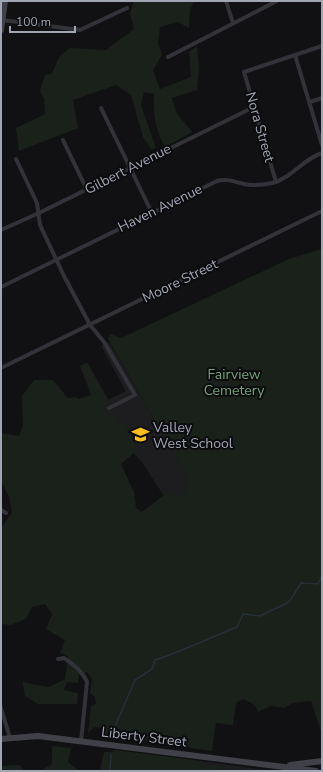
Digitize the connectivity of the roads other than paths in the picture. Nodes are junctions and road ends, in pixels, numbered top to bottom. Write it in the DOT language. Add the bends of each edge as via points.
graph roads {
  1 [pos="226,1"];
  2 [pos="276,1"];
  3 [pos="3,2"];
  4 [pos="126,8"];
  5 [pos="2,20"];
  6 [pos="233,23"];
  7 [pos="1,30"];
  8 [pos="322,46"];
  9 [pos="295,55"];
  10 [pos="168,57"];
  11 [pos="322,98"];
  12 [pos="310,102"];
  13 [pos="254,107"];
  14 [pos="101,108"];
  15 [pos="63,140"];
  16 [pos="322,145"];
  17 [pos="322,153"];
  18 [pos="16,159"];
  19 [pos="130,168"];
  20 [pos="276,182"];
  21 [pos="87,190"];
  22 [pos="322,211"];
  23 [pos="152,213"];
  24 [pos="39,214"];
  25 [pos="1,230"];
  26 [pos="56,260"];
  27 [pos="1,287"];
  28 [pos="90,325"];
  29 [pos="1,368"];
  30 [pos="109,408"];
  31 [pos="1,510"];
  32 [pos="6,513"];
  33 [pos="58,659"];
  34 [pos="1,708"];
  35 [pos="10,738"];
  36 [pos="1,739"];
  37 [pos="81,742"];
  38 [pos="322,762"];
  39 [pos="284,766"];
  40 [pos="316,771"];
  1 -- 6 [label="street"];
  2 -- 6 [label="street"];
  3 -- 5 [label="main road"];
  4 -- 5 [label="street" via="80,30"];
  5 -- 7 [label="main road"];
  6 -- 10 [label="street"];
  8 -- 9 [label="street"];
  9 -- 12 [label="street"];
  9 -- 13 [label="street, Nora Street" via="244,72"];
  11 -- 12 [label="street"];
  12 -- 16 [label="street"];
  13 -- 19 [label="street, Gilbert Avenue"];
  13 -- 20 [label="street, Nora Street"];
  14 -- 19 [label="street"];
  15 -- 21 [label="street"];
  17 -- 20 [label="street, Haven Avenue" via="310,158 290,175"];
  18 -- 24 [label="street" via="37,203"];
  19 -- 21 [label="street, Gilbert Avenue"];
  19 -- 23 [label="street"];
  20 -- 23 [label="street, Haven Avenue" via="251,185 227,179 220,180"];
  21 -- 24 [label="street, Gilbert Avenue"];
  22 -- 28 [label="street, Moore Street"];
  23 -- 26 [label="street, Haven Avenue"];
  24 -- 25 [label="street, Gilbert Avenue"];
  24 -- 26 [label="street" via="40,225"];
  26 -- 27 [label="street, Haven Avenue"];
  26 -- 28 [label="street"];
  28 -- 29 [label="street, Moore Street"];
  28 -- 30 [label="street" via="104,342 135,396"];
  31 -- 32 [label="street"];
  33 -- 37 [label="street" via="64,658 78,669 87,682"];
  34 -- 35 [label="street"];
  35 -- 36 [label="main road, Liberty Street"];
  35 -- 37 [label="main road, Liberty Street" via="33,736"];
  37 -- 39 [label="main road, Liberty Street"];
  38 -- 39 [label="main road, Liberty Street"];
  39 -- 40 [label="main road, Liberty Street"];
}
